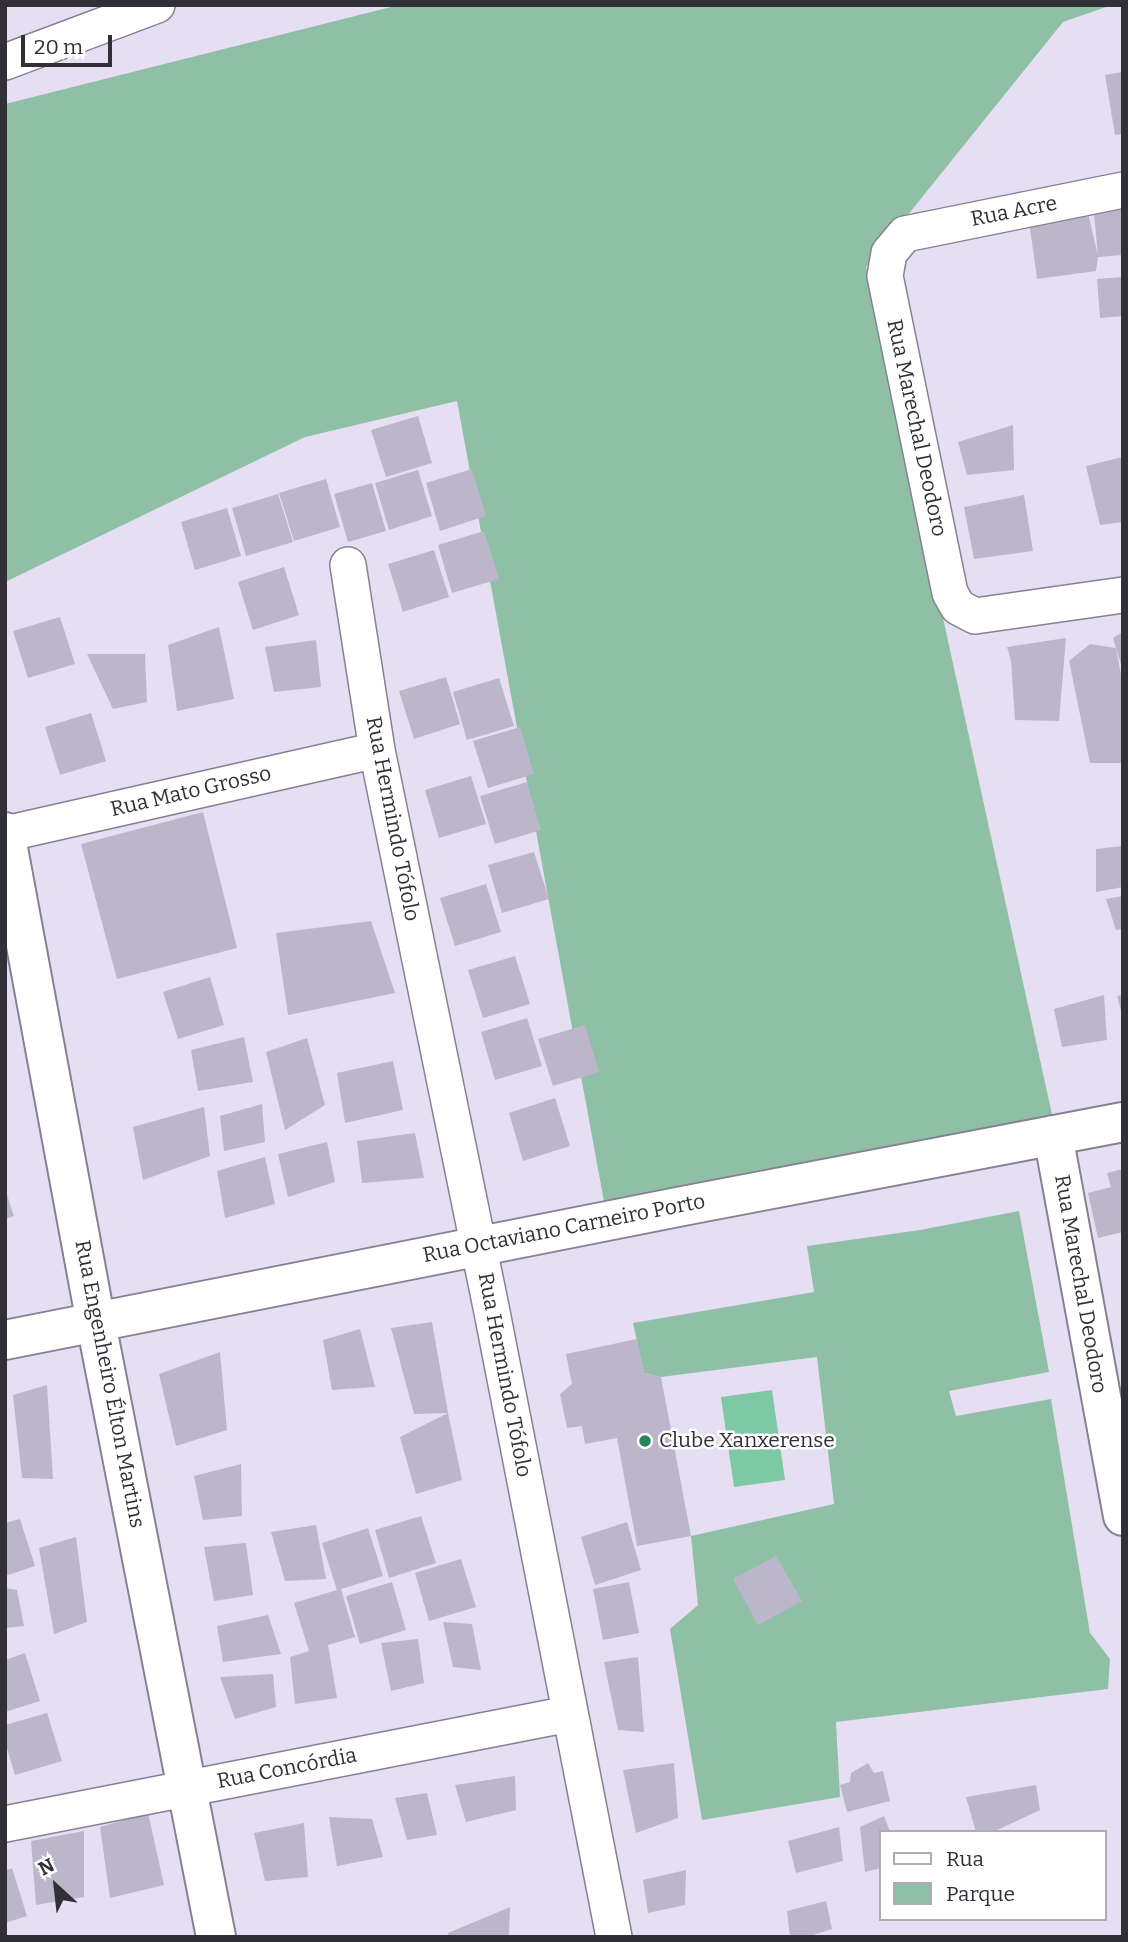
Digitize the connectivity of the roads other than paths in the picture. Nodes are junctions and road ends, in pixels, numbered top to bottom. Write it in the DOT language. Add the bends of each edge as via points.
graph roads {
  1 [pos="157,5"];
  2 [pos="5,62"];
  3 [pos="1123,190"];
  4 [pos="905,234"];
  5 [pos="348,565"];
  6 [pos="1123,595"];
  7 [pos="377,750"];
  8 [pos="5,833"];
  9 [pos="1123,1122"];
  10 [pos="1053,1135"];
  11 [pos="478,1246"];
  12 [pos="96,1323"];
  13 [pos="5,1340"];
  14 [pos="1123,1516"];
  15 [pos="569,1714"];
  16 [pos="187,1788"];
  17 [pos="5,1824"];
  18 [pos="216,1937"];
  19 [pos="614,1937"];
  1 -- 2 [label="street"];
  3 -- 4 [label="street, Rua Acre"];
  4 -- 6 [label="street, Rua Marechal Deodoro" via="890,253 885,276 950,593 958,607 975,616"];
  5 -- 7 [label="street, Rua Hermindo Tófolo"];
  7 -- 8 [label="street, Rua Mato Grosso"];
  7 -- 11 [label="street, Rua Hermindo Tófolo"];
  8 -- 12 [label="street, Rua Engenheiro Élton Martins"];
  9 -- 10 [label="street, Rua Octaviano Carneiro Porto"];
  10 -- 11 [label="street, Rua Octaviano Carneiro Porto"];
  10 -- 14 [label="street, Rua Marechal Deodoro"];
  11 -- 12 [label="street, Rua Octaviano Carneiro Porto"];
  11 -- 15 [label="street, Rua Hermindo Tófolo"];
  12 -- 13 [label="street, Rua Octaviano Carneiro Porto"];
  12 -- 16 [label="street, Rua Engenheiro Élton Martins"];
  15 -- 16 [label="street, Rua Concórdia"];
  15 -- 19 [label="street, Rua Hermindo Tófolo"];
  16 -- 17 [label="street, Rua Concórdia"];
  16 -- 18 [label="street, Rua Engenheiro Élton Martins"];
}
